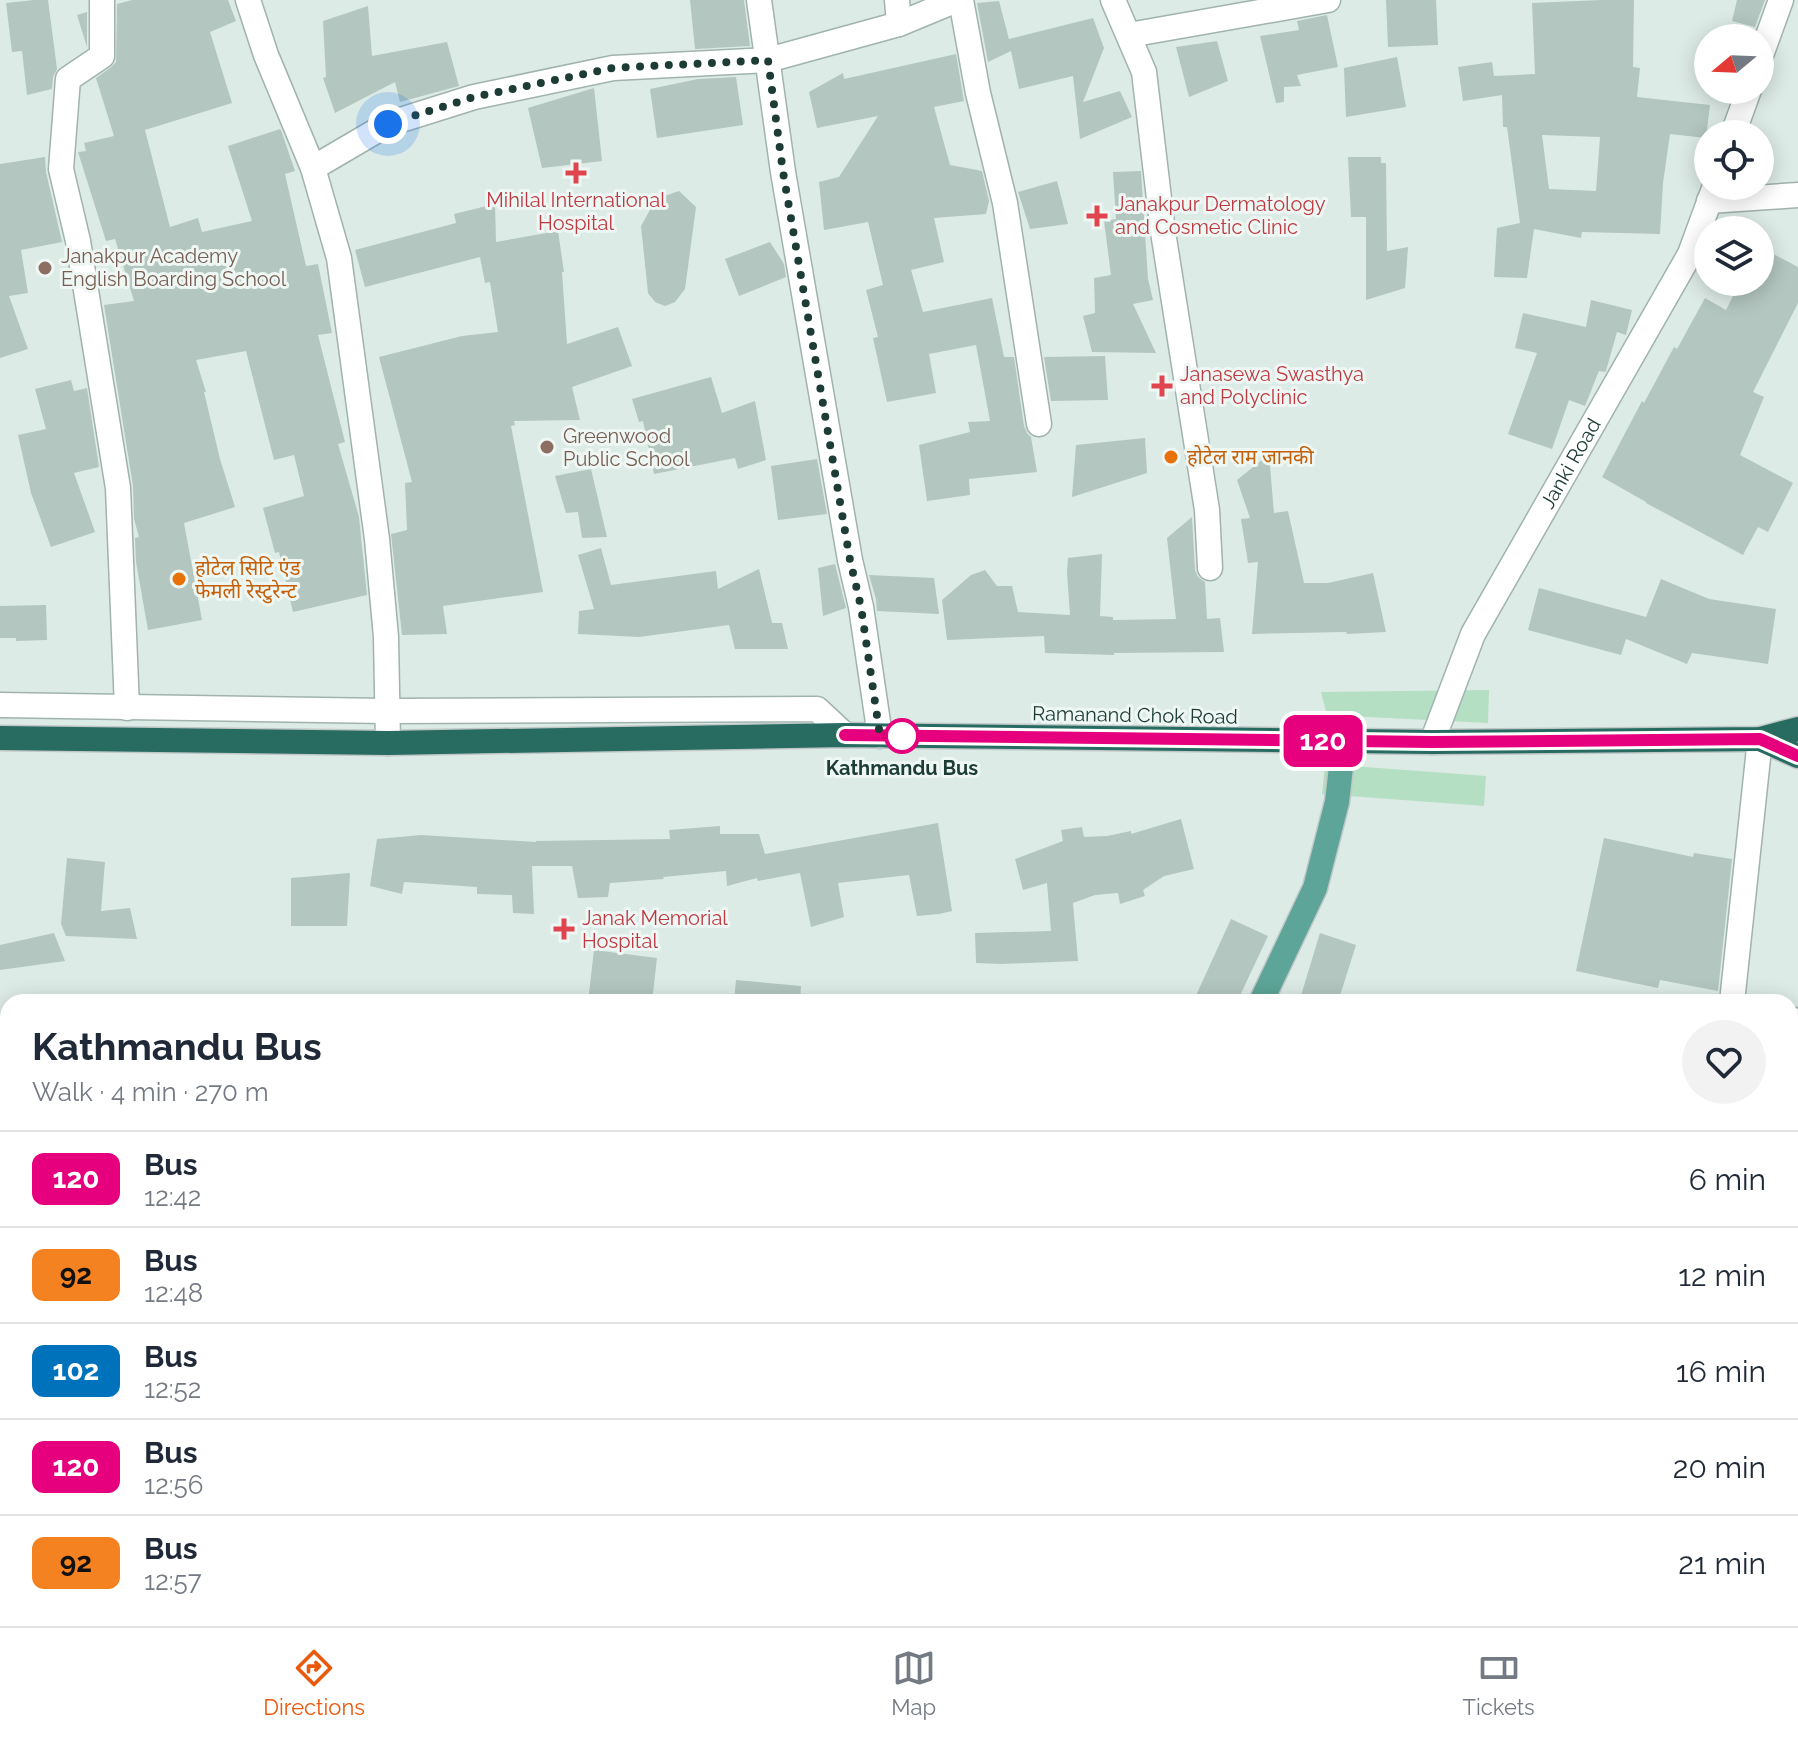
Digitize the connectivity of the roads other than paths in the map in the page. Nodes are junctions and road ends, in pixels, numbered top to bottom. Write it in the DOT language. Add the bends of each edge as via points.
graph roads {
  1 [pos="102,0"];
  2 [pos="248,0"];
  3 [pos="759,0"];
  4 [pos="959,0"];
  5 [pos="1113,0"];
  6 [pos="1328,0"];
  7 [pos="1781,0"];
  8 [pos="898,12"];
  9 [pos="1772,24"];
  10 [pos="1129,35"];
  11 [pos="768,60"];
  12 [pos="313,168"];
  13 [pos="1774,195"];
  14 [pos="1798,195"];
  15 [pos="1710,200"];
  16 [pos="1039,424"];
  17 [pos="1210,568"];
  18 [pos="0,705"];
  19 [pos="127,708"];
  20 [pos="387,711"];
  21 [pos="1798,729"];
  22 [pos="845,735"];
  23 [pos="880,736"];
  24 [pos="0,738"];
  25 [pos="1760,739"];
  26 [pos="1344,741"];
  27 [pos="1432,742"];
  28 [pos="388,743"];
  29 [pos="1798,756"];
  30 [pos="1265,994"];
  31 [pos="1733,994"];
  1 -- 19 [label="street" via="102,56 68,79 61,169 78,241 118,488"];
  2 -- 12 [label="street"];
  3 -- 11 [label="street"];
  4 -- 8 [label="street"];
  4 -- 16 [label="street" via="1005,203"];
  5 -- 10 [label="street"];
  6 -- 10 [label="street"];
  7 -- 9 [label="street"];
  8 -- 11 [label="street"];
  10 -- 17 [label="street" via="1144,72 1207,510"];
  11 -- 12 [label="street" via="613,68 474,97 388,124"];
  11 -- 23 [label="street"];
  12 -- 20 [label="street" via="339,258 377,539"];
  13 -- 14 [label="street"];
  15 -- 27 [label="street, Janki Road" via="1690,254 1473,634"];
  18 -- 19 [label="street"];
  19 -- 20 [label="street"];
  20 -- 22 [label="street" via="817,709"];
  20 -- 28 [label="street"];
  21 -- 25 [label="highway, Ramanand Chok Road"];
  22 -- 23 [label="highway, Ramanand Chok Road"];
  22 -- 28 [label="highway, Ramanand Chok Road"];
  23 -- 26 [label="highway, Ramanand Chok Road"];
  24 -- 28 [label="highway, Ramanand Chok Road"];
  25 -- 27 [label="highway, Ramanand Chok Road"];
  25 -- 29 [label="highway, Ramanand Chok Road"];
  25 -- 31 [label="street"];
  26 -- 27 [label="highway, Ramanand Chok Road"];
  26 -- 30 [label="main road" via="1337,802 1315,888"];
}
